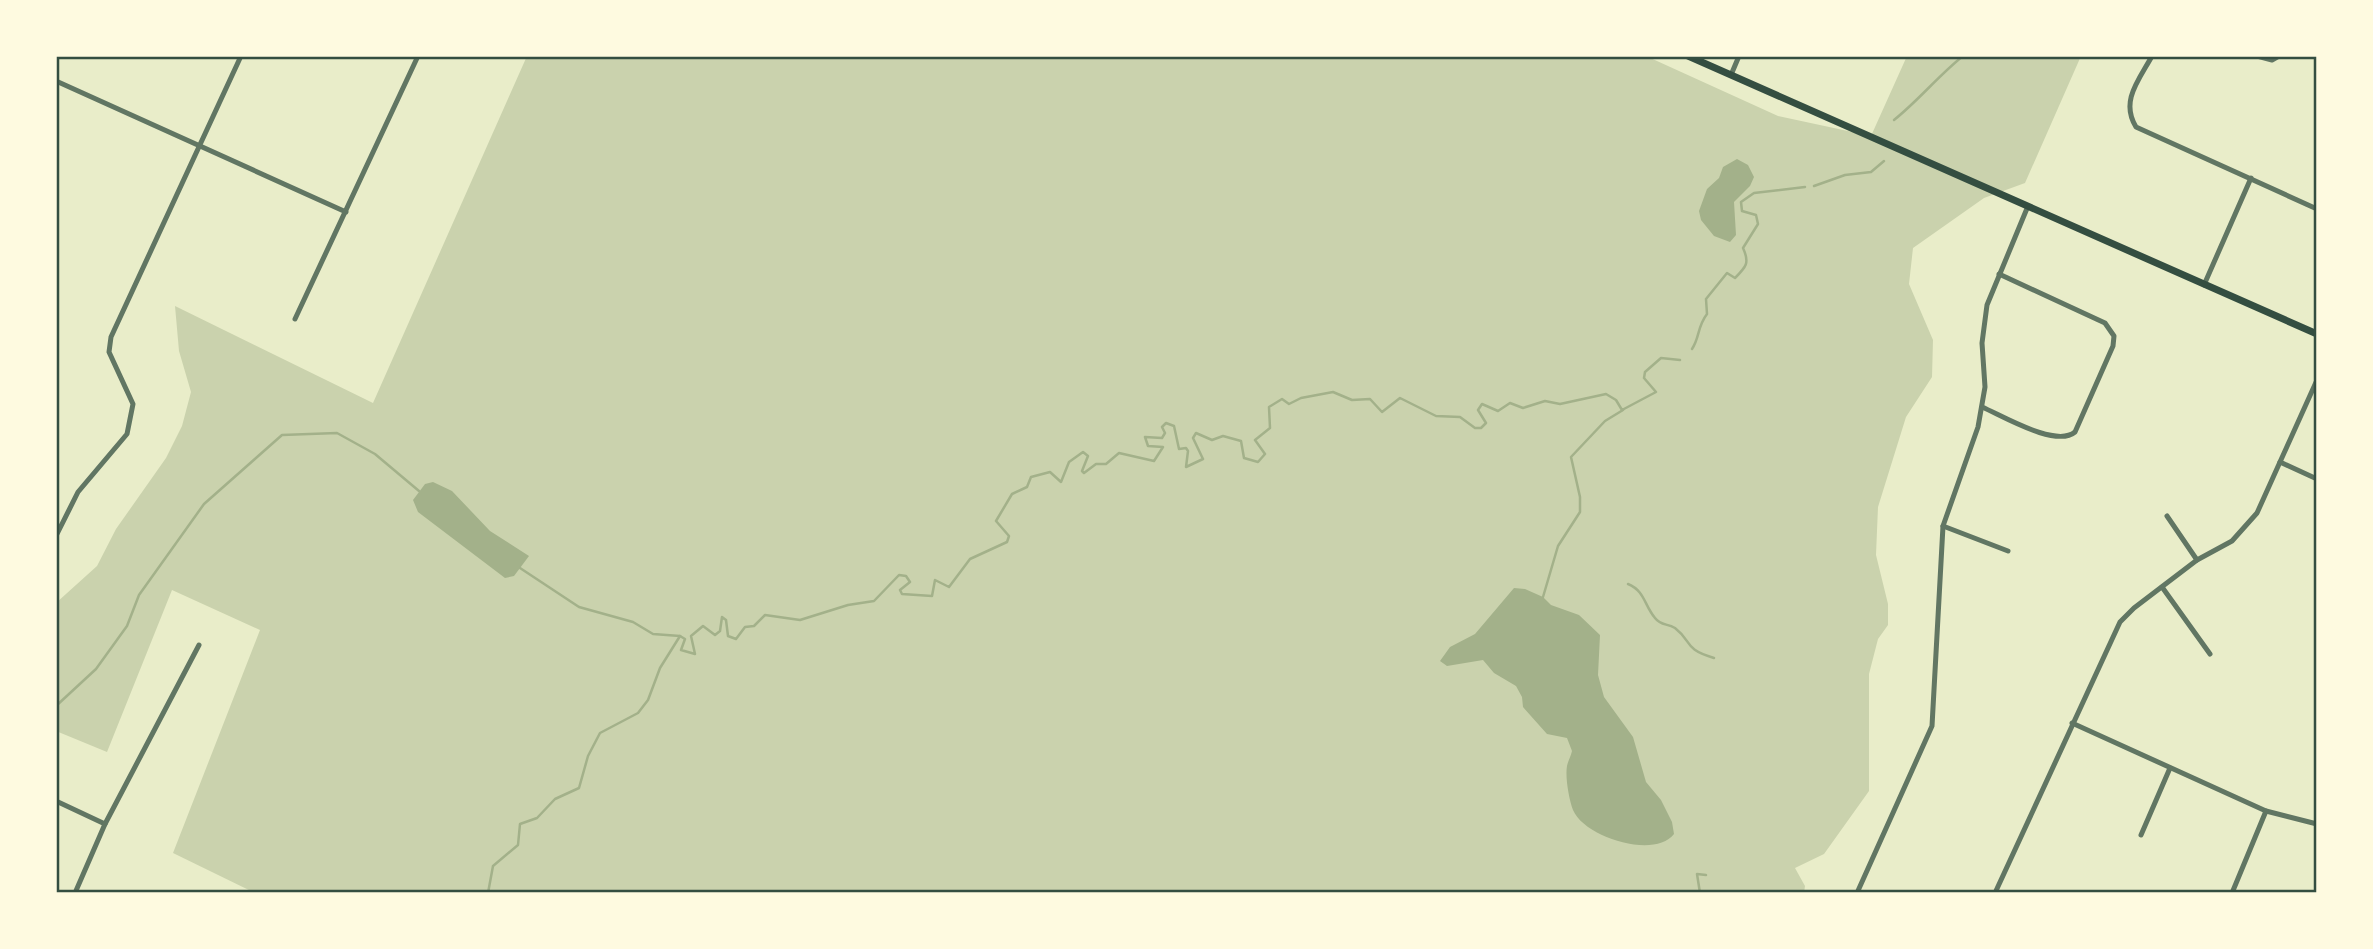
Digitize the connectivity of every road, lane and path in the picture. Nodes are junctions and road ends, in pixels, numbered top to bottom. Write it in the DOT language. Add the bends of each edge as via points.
graph roads {
  1 [pos="241,56"];
  2 [pos="418,56"];
  3 [pos="1688,56"];
  4 [pos="1739,56"];
  5 [pos="2151,56"];
  6 [pos="2256,56"];
  7 [pos="2279,56"];
  8 [pos="1731,75"];
  9 [pos="56,81"];
  10 [pos="198,146"];
  11 [pos="2251,178"];
  12 [pos="2028,206"];
  13 [pos="2317,209"];
  14 [pos="346,212"];
  15 [pos="1999,274"];
  16 [pos="2204,285"];
  17 [pos="295,319"];
  18 [pos="2317,334"];
  19 [pos="2317,380"];
  20 [pos="1982,407"];
  21 [pos="2280,462"];
  22 [pos="2317,480"];
  23 [pos="2167,516"];
  24 [pos="1943,526"];
  25 [pos="56,536"];
  26 [pos="2008,551"];
  27 [pos="2197,561"];
  28 [pos="2162,587"];
  29 [pos="199,645"];
  30 [pos="2210,654"];
  31 [pos="2072,723"];
  32 [pos="2169,768"];
  33 [pos="56,802"];
  34 [pos="2266,811"];
  35 [pos="106,824"];
  36 [pos="2317,824"];
  37 [pos="2141,835"];
  38 [pos="1997,892"];
  39 [pos="75,893"];
  40 [pos="1857,893"];
  41 [pos="2232,893"];
  1 -- 10 [label="street"];
  2 -- 14 [label="street"];
  3 -- 8 [label="main road"];
  4 -- 8 [label="street"];
  5 -- 11 [label="street" via="2129,102 2128,113 2136,127"];
  6 -- 7 [label="street" via="2272,60"];
  8 -- 12 [label="main road"];
  9 -- 10 [label="street"];
  10 -- 14 [label="street"];
  10 -- 25 [label="street" via="111,337 109,352 133,404 127,433 78,492"];
  11 -- 13 [label="street"];
  11 -- 16 [label="street"];
  12 -- 15 [label="street"];
  12 -- 16 [label="main road"];
  14 -- 17 [label="street"];
  15 -- 20 [label="street" via="1984,322"];
  15 -- 20 [label="street" via="2105,323 2114,336 2113,346 2068,437 2054,438"];
  16 -- 18 [label="main road"];
  19 -- 21 [label="street"];
  20 -- 24 [label="street"];
  21 -- 22 [label="street"];
  21 -- 27 [label="street" via="2258,513 2232,541"];
  23 -- 27 [label="street"];
  24 -- 26 [label="street"];
  24 -- 40 [label="street" via="1932,726"];
  27 -- 28 [label="street"];
  28 -- 30 [label="street"];
  28 -- 31 [label="street" via="2120,622"];
  29 -- 35 [label="street"];
  31 -- 32 [label="street"];
  31 -- 38 [label="street"];
  32 -- 34 [label="street"];
  32 -- 37 [label="street"];
  33 -- 35 [label="street"];
  34 -- 36 [label="street"];
  34 -- 41 [label="street"];
  35 -- 39 [label="street"];
}
